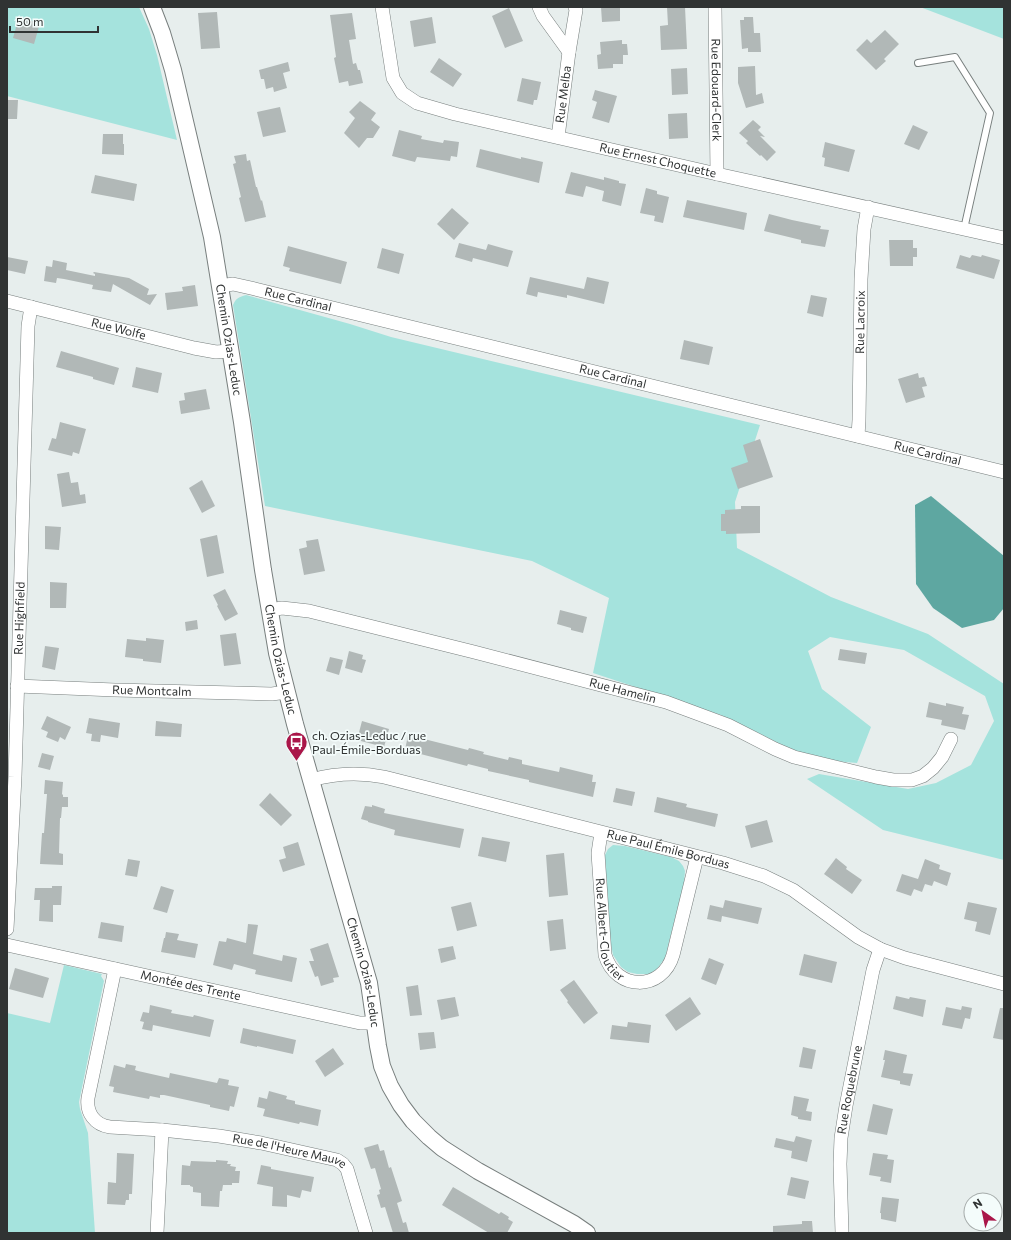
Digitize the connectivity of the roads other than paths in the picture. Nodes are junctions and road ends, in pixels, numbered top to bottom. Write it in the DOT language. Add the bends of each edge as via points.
graph roads {
  1 [pos="152,7"];
  2 [pos="382,7"];
  3 [pos="539,7"];
  4 [pos="575,7"];
  5 [pos="715,7"];
  6 [pos="569,52"];
  7 [pos="918,62"];
  8 [pos="558,137"];
  9 [pos="717,174"];
  10 [pos="868,208"];
  11 [pos="964,229"];
  12 [pos="1004,238"];
  13 [pos="221,286"];
  14 [pos="7,301"];
  15 [pos="31,307"];
  16 [pos="230,351"];
  17 [pos="858,436"];
  18 [pos="1004,472"];
  19 [pos="270,610"];
  20 [pos="17,686"];
  21 [pos="286,692"];
  22 [pos="951,739"];
  23 [pos="311,780"];
  24 [pos="601,833"];
  25 [pos="697,857"];
  26 [pos="7,930"];
  27 [pos="7,945"];
  28 [pos="880,949"];
  29 [pos="115,969"];
  30 [pos="1004,984"];
  31 [pos="374,1023"];
  32 [pos="162,1130"];
  33 [pos="157,1233"];
  34 [pos="366,1233"];
  35 [pos="587,1233"];
  36 [pos="842,1233"];
  1 -- 13 [label="street, Chemin Ozias-Leduc" via="173,70"];
  2 -- 8 [label="street, Rue Ernest Choquette" via="393,78 402,94 417,103 455,114"];
  3 -- 6 [label="street, Rue Melba"];
  4 -- 6 [label="street, Rue Melba"];
  5 -- 9 [label="street, Rue Edouard-Clerk"];
  6 -- 8 [label="street, Rue Melba"];
  7 -- 11 [label="lane" via="955,57 990,113"];
  8 -- 9 [label="street, Rue Ernest Choquette"];
  9 -- 10 [label="street, Rue Ernest Choquette"];
  10 -- 11 [label="street, Rue Ernest Choquette"];
  10 -- 17 [label="street, Rue Lacroix" via="861,279"];
  11 -- 12 [label="street, Rue Ernest Choquette"];
  13 -- 16 [label="street, Chemin Ozias-Leduc"];
  13 -- 17 [label="street, Rue Cardinal" via="233,284 255,289"];
  14 -- 15 [label="street, Rue Wolfe"];
  15 -- 16 [label="street, Rue Wolfe" via="194,348 216,352"];
  15 -- 20 [label="street, Rue Highfield" via="28,326"];
  16 -- 19 [label="street, Chemin Ozias-Leduc"];
  17 -- 18 [label="street, Rue Cardinal"];
  19 -- 21 [label="street, Chemin Ozias-Leduc"];
  19 -- 22 [label="street, Rue Hamelin" via="282,608 309,611 645,696 686,708 728,725 794,757 876,777 912,780 923,776 934,768"];
  20 -- 21 [label="street, Rue Montcalm" via="204,693"];
  20 -- 26 [label="street, Rue Highfield"];
  21 -- 23 [label="street, Chemin Ozias-Leduc"];
  23 -- 24 [label="street, Rue Paul Émile Borduas" via="335,774 373,775"];
  23 -- 31 [label="street, Chemin Ozias-Leduc" via="369,983"];
  24 -- 25 [label="street, Rue Paul Émile Borduas"];
  24 -- 25 [label="street, Rue Albert-Cloutier" via="598,853 605,955 614,972 632,982 651,980 664,972 670,964"];
  25 -- 28 [label="street, Rue Paul Émile Borduas" via="754,873 783,885 858,937"];
  27 -- 29 [label="street, Montée des Trente"];
  28 -- 30 [label="street, Rue Paul Émile Borduas"];
  28 -- 36 [label="street, Rue Roquebrune" via="873,970 843,1124 840,1164"];
  29 -- 31 [label="street, Montée des Trente" via="360,1023"];
  29 -- 32 [label="street, Rue de l'Heure Mauve" via="88,1098 89,1111 95,1121 106,1126"];
  31 -- 35 [label="street, Chemin Ozias-Leduc" via="380,1055 390,1086 406,1112 425,1133 458,1159"];
  32 -- 33 [label="street"];
  32 -- 34 [label="street, Rue de l'Heure Mauve" via="226,1137 340,1162 347,1169"];
}
